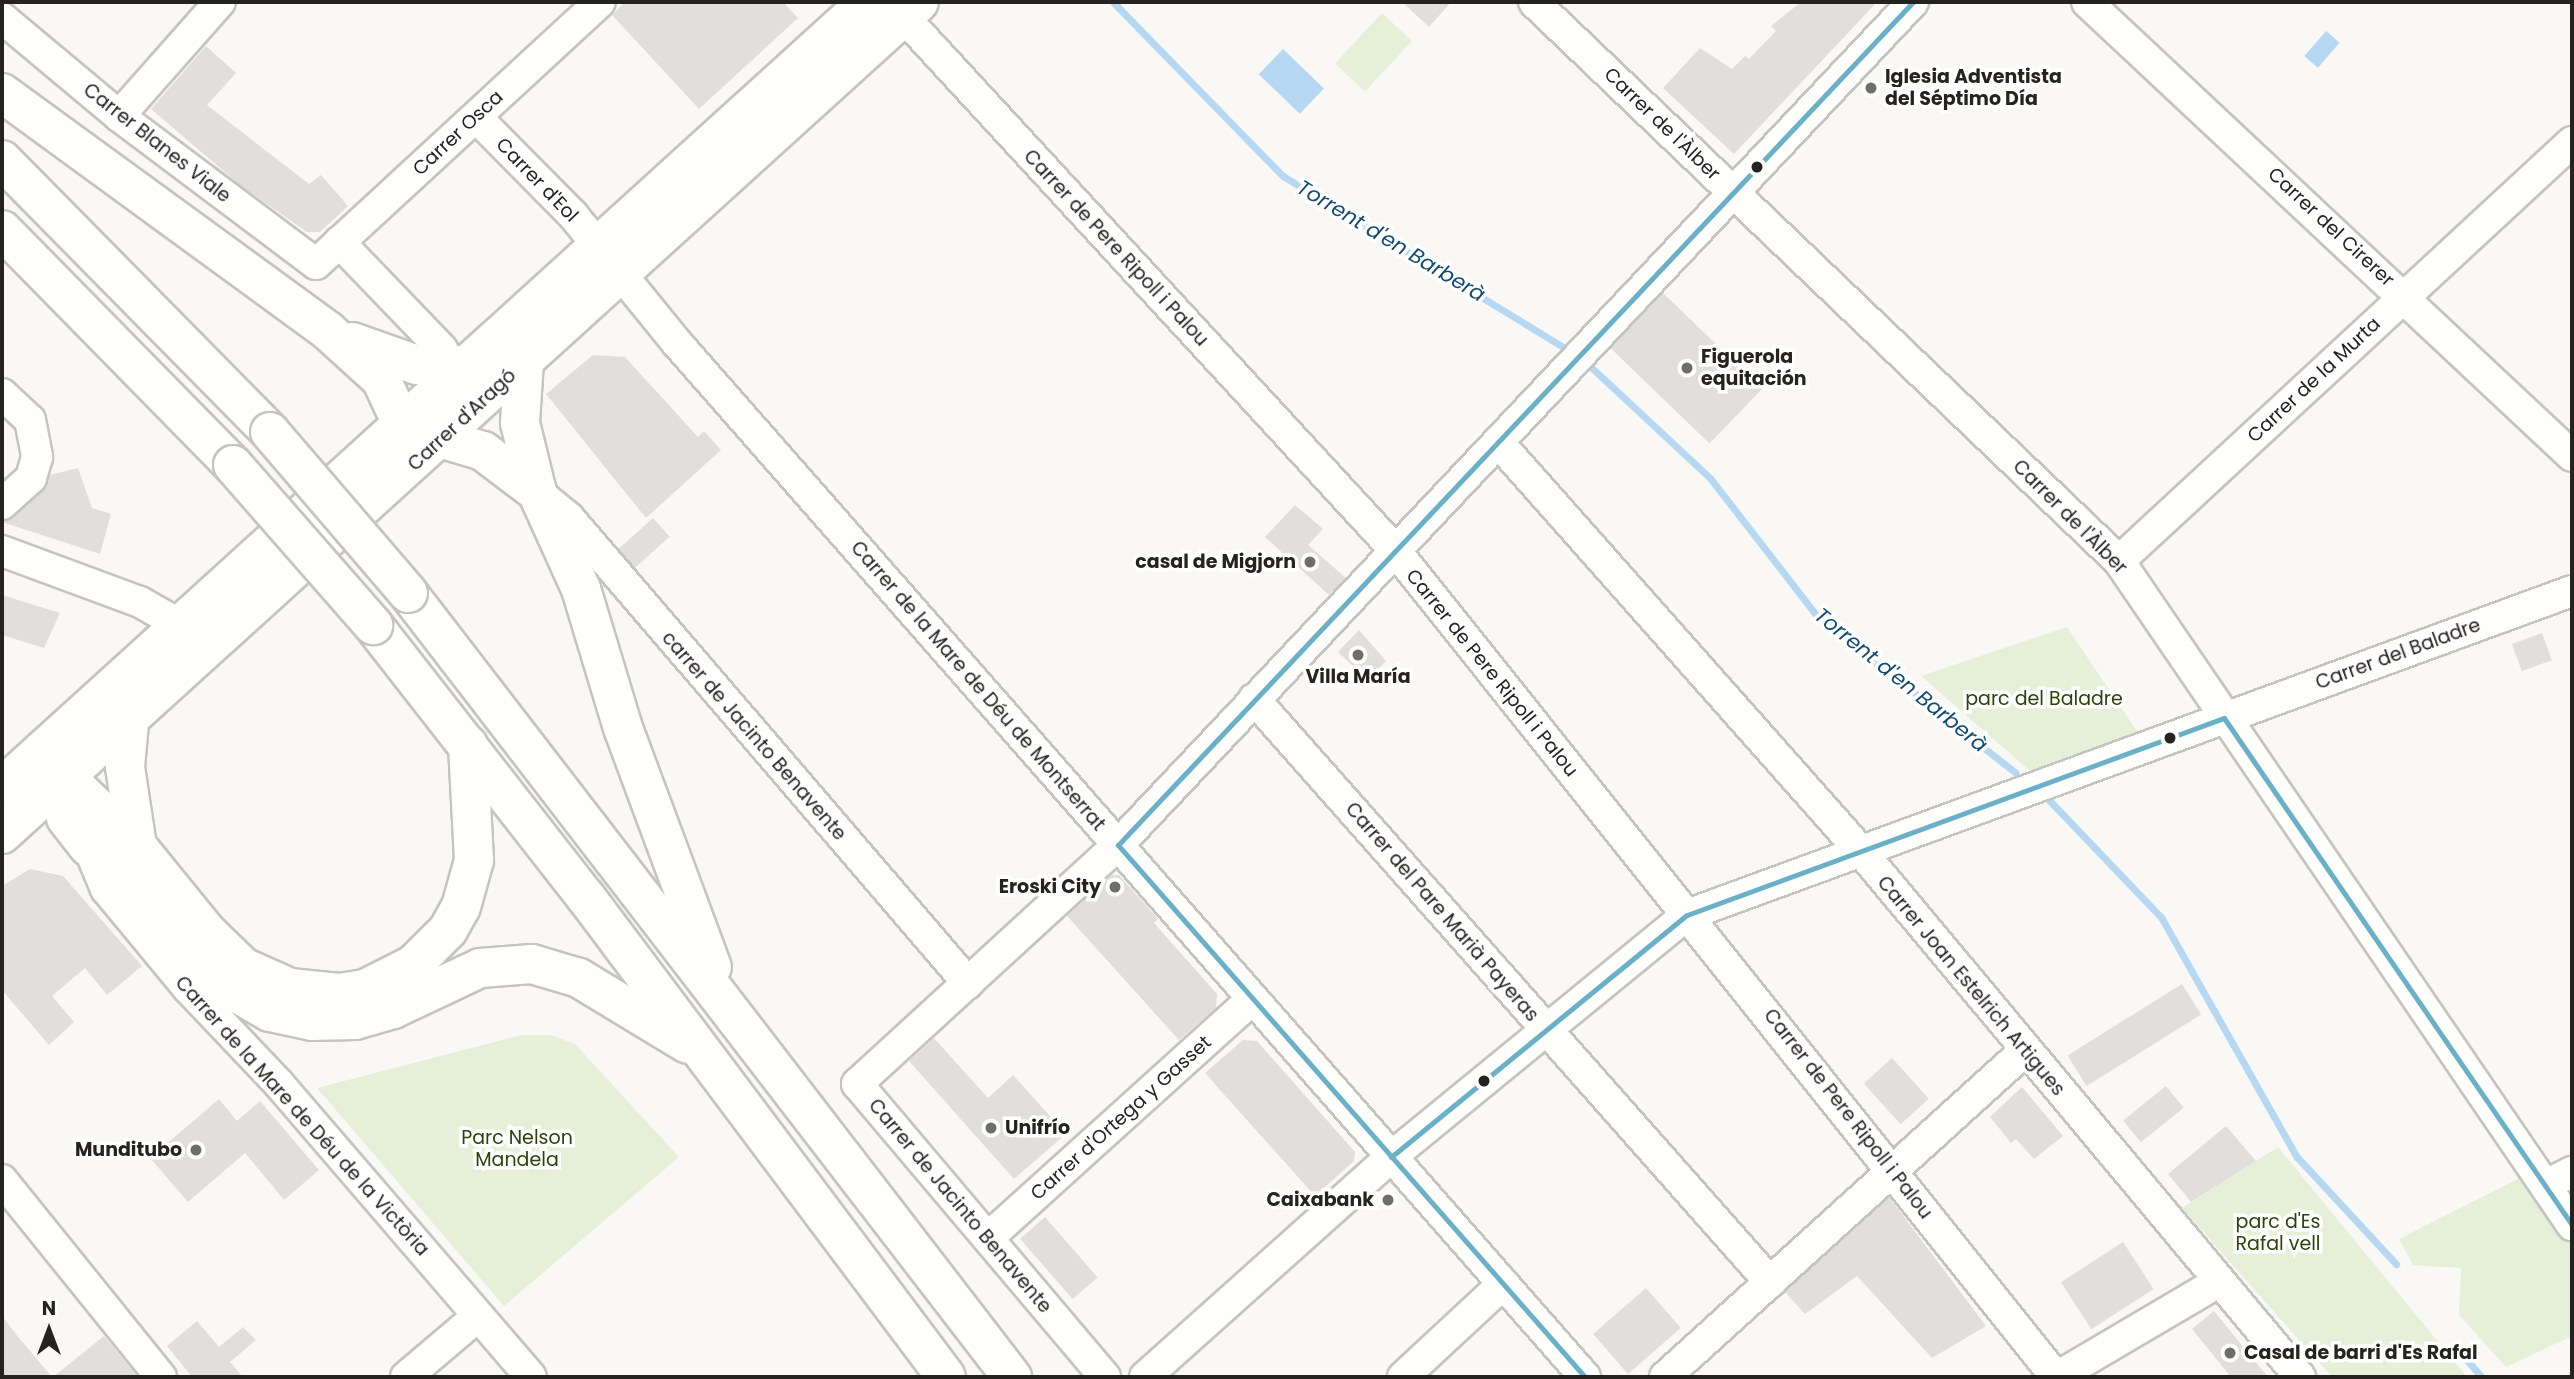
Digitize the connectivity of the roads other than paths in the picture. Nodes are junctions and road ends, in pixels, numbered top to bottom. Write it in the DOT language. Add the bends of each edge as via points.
graph roads {
  1 [pos="220,2"];
  2 [pos="600,2"];
  3 [pos="867,2"];
  4 [pos="1534,2"];
  5 [pos="1913,2"];
  6 [pos="2087,2"];
  7 [pos="904,7"];
  8 [pos="2,18"];
  9 [pos="2,93"];
  10 [pos="119,116"];
  11 [pos="476,117"];
  12 [pos="2572,142"];
  13 [pos="2,160"];
  14 [pos="1732,191"];
  15 [pos="2,230"];
  16 [pos="340,242"];
  17 [pos="608,259"];
  18 [pos="316,264"];
  19 [pos="2406,295"];
  20 [pos="328,331"];
  21 [pos="455,357"];
  22 [pos="524,362"];
  23 [pos="2,394"];
  24 [pos="402,424"];
  25 [pos="440,441"];
  26 [pos="1498,442"];
  27 [pos="2572,456"];
  28 [pos="407,471"];
  29 [pos="537,492"];
  30 [pos="2,504"];
  31 [pos="1394,550"];
  32 [pos="2,551"];
  33 [pos="2119,561"];
  34 [pos="2572,591"];
  35 [pos="182,626"];
  36 [pos="1254,699"];
  37 [pos="2224,718"];
  38 [pos="129,723"];
  39 [pos="65,735"];
  40 [pos="468,746"];
  41 [pos="8,805"];
  42 [pos="71,816"];
  43 [pos="1118,845"];
  44 [pos="137,846"];
  45 [pos="1859,849"];
  46 [pos="1687,915"];
  47 [pos="968,983"];
  48 [pos="723,999"];
  49 [pos="1252,999"];
  50 [pos="1544,1028"];
  51 [pos="2025,1050"];
  52 [pos="705,1055"];
  53 [pos="1391,1157"];
  54 [pos="1894,1171"];
  55 [pos="2572,1172"];
  56 [pos="2,1180"];
  57 [pos="2546,1185"];
  58 [pos="2572,1225"];
  59 [pos="989,1237"];
  60 [pos="1770,1282"];
  61 [pos="2217,1283"];
  62 [pos="1503,1284"];
  63 [pos="478,1317"];
  64 [pos="161,1377"];
  65 [pos="406,1377"];
  66 [pos="531,1377"];
  67 [pos="946,1377"];
  68 [pos="1012,1377"];
  69 [pos="1105,1377"];
  70 [pos="1145,1377"];
  71 [pos="1403,1377"];
  72 [pos="1585,1377"];
  73 [pos="1665,1377"];
  74 [pos="2056,1377"];
  75 [pos="2300,1377"];
  1 -- 10 [label="street"];
  2 -- 11 [label="street, Carrer Osca"];
  3 -- 17 [label="main road, Carrer d'Aragó"];
  4 -- 14 [label="street, Carrer de l'Àlber"];
  5 -- 14 [label="street"];
  6 -- 19 [label="street, Carrer del Cirerer"];
  7 -- 17 [label="main road, Carrer d'Aragó"];
  7 -- 31 [label="street, Carrer de Pere Ripoll i Palou"];
  8 -- 10 [label="street, Carrer Blanes Viale"];
  9 -- 20 [label="main road"];
  10 -- 18 [label="street, Carrer Blanes Viale"];
  11 -- 16 [label="street, Carrer Osca"];
  11 -- 17 [label="street, Carrer d'Eol"];
  12 -- 19 [label="street, Carrer de la Murta"];
  13 -- 48 [label="main road, bridge" via="270,432 408,593"];
  14 -- 26 [label="street"];
  14 -- 33 [label="street, Carrer de l'Àlber"];
  15 -- 40 [label="main road, bridge" via="233,465 373,625"];
  16 -- 18 [label="street, Carrer Osca"];
  16 -- 21 [label="street"];
  17 -- 21 [label="main road, Carrer d'Aragó"];
  17 -- 22 [label="main road, Carrer d'Aragó"];
  17 -- 43 [label="street, Carrer de la Mare de Déu de Montserrat" via="677,344"];
  19 -- 27 [label="street, Carrer del Cirerer"];
  19 -- 33 [label="street, Carrer de la Murta"];
  20 -- 21 [label="main road" via="417,365"];
  20 -- 24 [label="main road" via="381,379"];
  21 -- 24 [label="main road, Carrer d'Aragó"];
  22 -- 25 [label="main road, Carrer d'Aragó"];
  22 -- 29 [label="main road" via="520,422"];
  23 -- 30 [label="street" via="30,420 33,456 31,478"];
  24 -- 25 [label="main road"];
  24 -- 28 [label="main road"];
  24 -- 35 [label="main road, Carrer d'Aragó"];
  25 -- 28 [label="main road, Carrer d'Aragó"];
  25 -- 29 [label="main road" via="483,451"];
  26 -- 31 [label="street"];
  26 -- 45 [label="street, Carrer Joan Estelrich Artigues"];
  28 -- 38 [label="main road, Carrer d'Aragó"];
  29 -- 47 [label="street, carrer de Jacinto Benavente" via="569,518"];
  29 -- 48 [label="main road" via="581,589 623,728"];
  31 -- 36 [label="street"];
  31 -- 46 [label="street, Carrer de Pere Ripoll i Palou"];
  32 -- 35 [label="street" via="140,601"];
  33 -- 37 [label="street, Carrer de l'Àlber"];
  34 -- 37 [label="street, Carrer del Baladre"];
  35 -- 39 [label="main road, Carrer d'Aragó"];
  36 -- 43 [label="street"];
  36 -- 50 [label="street, Carrer del Pare Marià Payeras"];
  37 -- 45 [label="street"];
  37 -- 57 [label="street, Carrer de l'Àlber"];
  38 -- 42 [label="main road, Carrer d'Aragó"];
  38 -- 44 [label="main road" via="126,776"];
  39 -- 41 [label="main road, Carrer d'Aragó"];
  39 -- 42 [label="main road"];
  40 -- 44 [label="main road" via="474,860 461,907 432,948 390,979 365,989 302,990 243,967 207,932"];
  40 -- 52 [label="main road"];
  41 -- 42 [label="main road"];
  42 -- 44 [label="main road" via="80,791"];
  42 -- 52 [label="main road" via="216,981 270,1012 312,1021 355,1020 394,1009 480,968 532,964 579,978"];
  42 -- 63 [label="street, Carrer de la Mare de Déu de la Victòria" via="106,889"];
  43 -- 47 [label="street"];
  43 -- 49 [label="street, Carrer de la Mare de Déu de Montserrat"];
  45 -- 46 [label="street"];
  45 -- 51 [label="street, Carrer Joan Estelrich Artigues"];
  46 -- 50 [label="street"];
  46 -- 54 [label="street, Carrer de Pere Ripoll i Palou"];
  47 -- 59 [label="street, Carrer de Jacinto Benavente" via="857,1084"];
  48 -- 68 [label="main road"];
  49 -- 53 [label="street, Carrer de la Mare de Déu de Montserrat"];
  49 -- 59 [label="street, Carrer d'Ortega y Gasset"];
  50 -- 53 [label="street"];
  50 -- 60 [label="street, Carrer del Pare Marià Payeras"];
  51 -- 54 [label="street"];
  51 -- 61 [label="street, Carrer Joan Estelrich Artigues"];
  52 -- 67 [label="main road"];
  53 -- 62 [label="street, Carrer de la Mare de Déu de Montserrat"];
  53 -- 70 [label="street"];
  54 -- 60 [label="street"];
  54 -- 74 [label="street, Carrer de Pere Ripoll i Palou"];
  55 -- 57 [label="street"];
  56 -- 64 [label="street"];
  57 -- 58 [label="street, Carrer de l'Àlber"];
  59 -- 69 [label="street, Carrer de Jacinto Benavente"];
  60 -- 73 [label="street"];
  61 -- 74 [label="street"];
  61 -- 75 [label="street, Carrer Joan Estelrich Artigues"];
  62 -- 71 [label="street"];
  62 -- 72 [label="street, Carrer de la Mare de Déu de Montserrat"];
  63 -- 65 [label="street"];
  63 -- 66 [label="street, Carrer de la Mare de Déu de la Victòria"];
}
